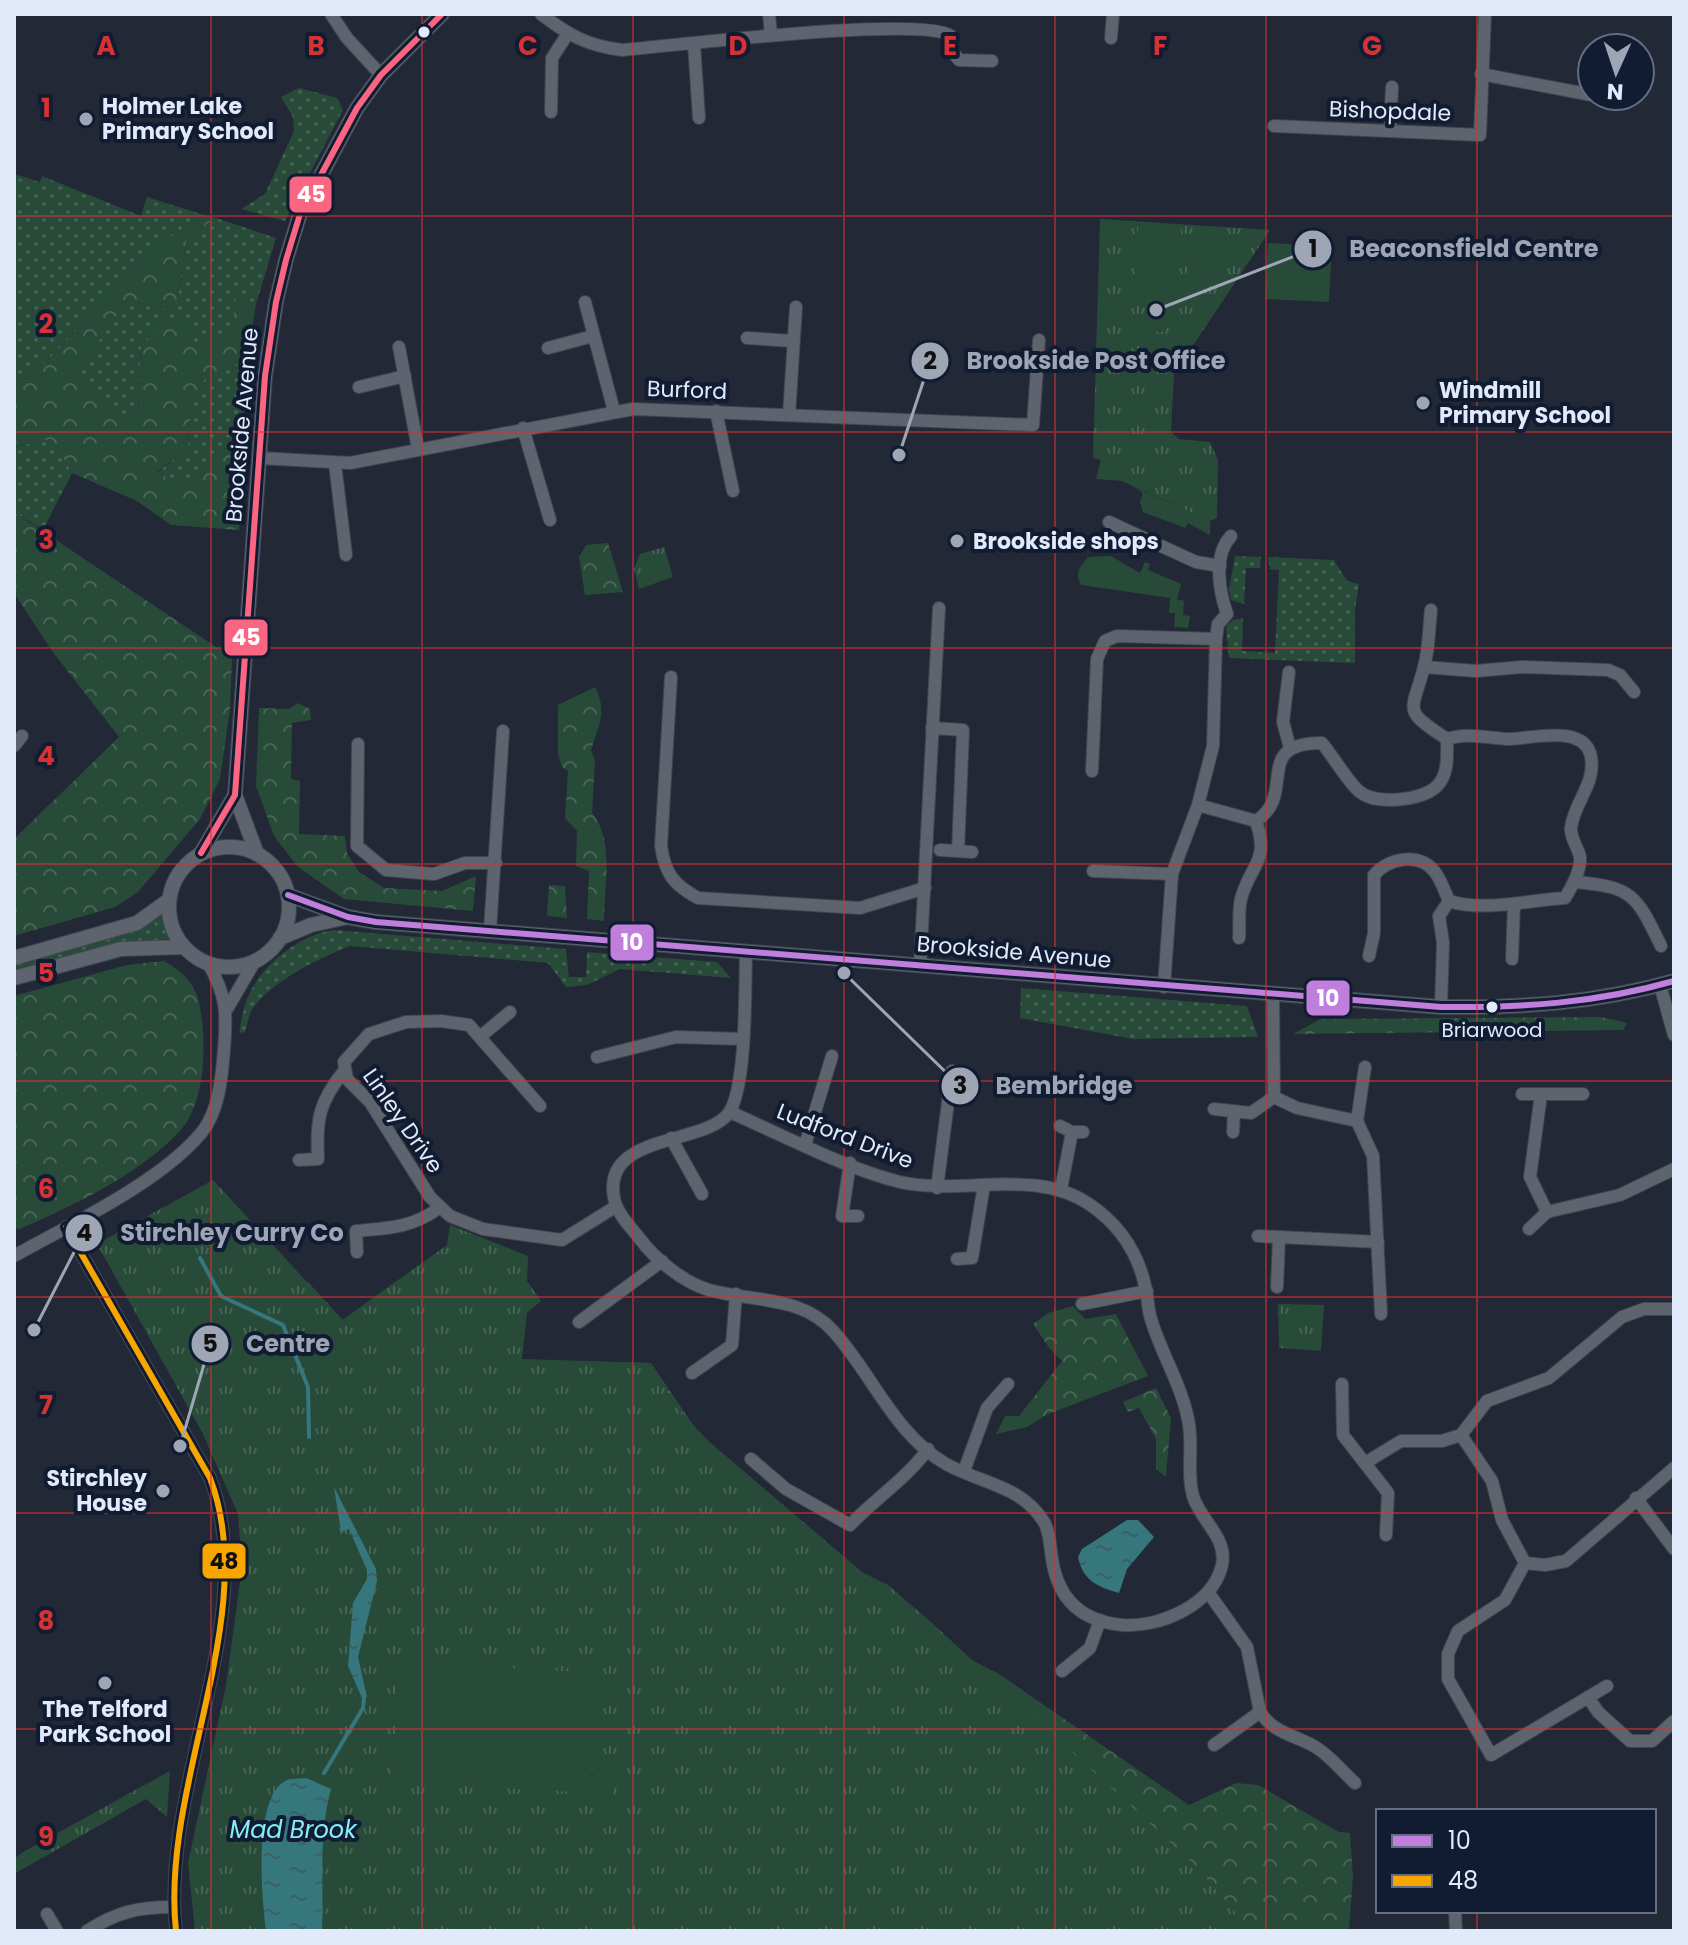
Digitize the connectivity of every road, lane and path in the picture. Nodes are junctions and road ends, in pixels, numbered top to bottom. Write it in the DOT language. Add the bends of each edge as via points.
graph roads {
  1 [pos="331,14"];
  2 [pos="442,14"];
  3 [pos="541,14"];
  4 [pos="769,14"];
  5 [pos="1113,14"];
  6 [pos="1485,14"];
  7 [pos="567,35"];
  8 [pos="771,35"];
  9 [pos="1111,38"];
  10 [pos="694,44"];
  11 [pos="992,61"];
  12 [pos="1481,74"];
  13 [pos="381,75"];
  14 [pos="1392,87"];
  15 [pos="1576,92"];
  16 [pos="551,112"];
  17 [pos="699,118"];
  18 [pos="1274,126"];
  19 [pos="1390,131"];
  20 [pos="585,302"];
  21 [pos="796,307"];
  22 [pos="593,336"];
  23 [pos="747,338"];
  24 [pos="1039,340"];
  25 [pos="793,341"];
  26 [pos="399,347"];
  27 [pos="548,348"];
  28 [pos="405,376"];
  29 [pos="359,387"];
  30 [pos="614,411"];
  31 [pos="716,411"];
  32 [pos="789,415"];
  33 [pos="523,428"];
  34 [pos="418,449"];
  35 [pos="260,458"];
  36 [pos="335,464"];
  37 [pos="733,491"];
  38 [pos="550,520"];
  39 [pos="1109,522"];
  40 [pos="1231,536"];
  41 [pos="346,555"];
  42 [pos="1220,566"];
  43 [pos="939,608"];
  44 [pos="1431,610"];
  45 [pos="1216,639"];
  46 [pos="1424,667"];
  47 [pos="1289,672"];
  48 [pos="671,677"];
  49 [pos="1634,692"];
  50 [pos="932,728"];
  51 [pos="503,731"];
  52 [pos="1447,739"];
  53 [pos="358,744"];
  54 [pos="1290,748"];
  55 [pos="1092,771"];
  56 [pos="235,795"];
  57 [pos="1198,805"];
  58 [pos="1256,821"];
  59 [pos="940,850"];
  60 [pos="958,851"];
  61 [pos="972,852"];
  62 [pos="201,853"];
  63 [pos="257,854"];
  64 [pos="496,863"];
  65 [pos="1093,871"];
  66 [pos="1172,874"];
  67 [pos="1575,882"];
  68 [pos="925,888"];
  69 [pos="288,895"];
  70 [pos="169,900"];
  71 [pos="1449,901"];
  72 [pos="1514,904"];
  73 [pos="348,917"];
  74 [pos="490,930"];
  75 [pos="280,938"];
  76 [pos="1239,938"];
  77 [pos="1661,946"];
  78 [pos="184,947"];
  79 [pos="746,952"];
  80 [pos="1369,956"];
  81 [pos="14,958"];
  82 [pos="1512,959"];
  83 [pos="255,961"];
  84 [pos="208,963"];
  85 [pos="920,966"];
  86 [pos="14,978"];
  87 [pos="1667,983"];
  88 [pos="1164,987"];
  89 [pos="1273,995"];
  90 [pos="1441,1007"];
  91 [pos="227,1009"];
  92 [pos="510,1012"];
  93 [pos="1674,1035"];
  94 [pos="481,1036"];
  95 [pos="742,1039"];
  96 [pos="832,1056"];
  97 [pos="597,1057"];
  98 [pos="1365,1067"];
  99 [pos="344,1071"];
  100 [pos="952,1071"];
  101 [pos="1522,1094"];
  102 [pos="1541,1094"];
  103 [pos="1583,1094"];
  104 [pos="1274,1097"];
  105 [pos="540,1106"];
  106 [pos="1214,1109"];
  107 [pos="730,1112"];
  108 [pos="1234,1112"];
  109 [pos="1357,1121"];
  110 [pos="1072,1130"];
  111 [pos="1233,1132"];
  112 [pos="671,1138"];
  113 [pos="805,1145"];
  114 [pos="299,1160"];
  115 [pos="850,1163"];
  116 [pos="1674,1169"];
  117 [pos="984,1185"];
  118 [pos="937,1188"];
  119 [pos="1061,1189"];
  120 [pos="702,1194"];
  121 [pos="615,1207"];
  122 [pos="439,1208"];
  123 [pos="1547,1212"];
  124 [pos="842,1216"];
  125 [pos="858,1216"];
  126 [pos="66,1227"];
  127 [pos="1529,1229"];
  128 [pos="841,1231"];
  129 [pos="1258,1236"];
  130 [pos="1279,1237"];
  131 [pos="1378,1242"];
  132 [pos="357,1252"];
  133 [pos="14,1256"];
  134 [pos="957,1259"];
  135 [pos="662,1261"];
  136 [pos="1277,1287"];
  137 [pos="1147,1291"];
  138 [pos="736,1294"];
  139 [pos="1082,1304"];
  140 [pos="1674,1309"];
  141 [pos="1381,1314"];
  142 [pos="579,1322"];
  143 [pos="692,1373"];
  144 [pos="1008,1384"];
  145 [pos="1342,1384"];
  146 [pos="1461,1435"];
  147 [pos="928,1449"];
  148 [pos="751,1459"];
  149 [pos="1365,1463"];
  150 [pos="1674,1468"];
  151 [pos="964,1471"];
  152 [pos="1636,1498"];
  153 [pos="1386,1535"];
  154 [pos="1674,1549"];
  155 [pos="1525,1563"];
  156 [pos="1208,1592"];
  157 [pos="1100,1620"];
  158 [pos="1062,1671"];
  159 [pos="1607,1686"];
  160 [pos="1588,1697"];
  161 [pos="1260,1712"];
  162 [pos="1674,1721"];
  163 [pos="1214,1745"];
  164 [pos="1355,1783"];
  165 [pos="173,1907"];
  166 [pos="47,1914"];
  167 [pos="57,1931"];
  168 [pos="87,1931"];
  169 [pos="176,1931"];
  1 -- 13 [label="street"];
  2 -- 13 [label="street, Brookside Avenue"];
  3 -- 7 [label="street"];
  4 -- 8 [label="street"];
  5 -- 9 [label="street"];
  6 -- 12 [label="street, Bishopdale"];
  7 -- 10 [label="street" via="594,47 622,50"];
  7 -- 16 [label="street" via="552,58"];
  8 -- 10 [label="street"];
  8 -- 11 [label="street" via="945,32 959,60"];
  10 -- 17 [label="street"];
  12 -- 15 [label="street"];
  12 -- 19 [label="street, Bishopdale" via="1480,135"];
  13 -- 35 [label="street, Brookside Avenue" via="327,160 294,232 273,317"];
  14 -- 19 [label="street"];
  18 -- 19 [label="street, Bishopdale"];
  20 -- 22 [label="street"];
  21 -- 25 [label="street"];
  22 -- 27 [label="street"];
  22 -- 30 [label="street"];
  23 -- 25 [label="street"];
  24 -- 32 [label="street, Burford" via="1033,425"];
  25 -- 32 [label="street"];
  26 -- 28 [label="street"];
  28 -- 29 [label="street"];
  28 -- 34 [label="street"];
  30 -- 31 [label="street, Burford"];
  30 -- 33 [label="street, Burford"];
  31 -- 32 [label="street, Burford"];
  31 -- 37 [label="street"];
  33 -- 34 [label="street, Burford"];
  33 -- 38 [label="street"];
  34 -- 36 [label="street, Burford"];
  35 -- 36 [label="street, Burford"];
  35 -- 56 [label="street, Brookside Avenue"];
  36 -- 41 [label="street"];
  39 -- 42 [label="street" via="1196,562"];
  40 -- 42 [label="street" via="1221,551"];
  42 -- 45 [label="street" via="1227,614 1218,624"];
  43 -- 50 [label="street"];
  44 -- 46 [label="street"];
  45 -- 55 [label="street" via="1117,636 1105,641 1097,659"];
  45 -- 57 [label="street" via="1213,746"];
  46 -- 49 [label="street" via="1608,670"];
  46 -- 52 [label="street" via="1412,697 1414,712"];
  47 -- 54 [label="street" via="1283,722"];
  48 -- 68 [label="street" via="661,846 674,885 698,898 860,908"];
  50 -- 60 [label="street" via="963,730"];
  50 -- 68 [label="street"];
  51 -- 64 [label="street"];
  52 -- 54 [label="street" via="1446,770 1437,787 1388,799 1357,791 1322,743"];
  52 -- 67 [label="street" via="1462,734 1521,739 1553,734 1581,741 1591,755 1591,780 1573,817 1571,832 1580,858"];
  53 -- 64 [label="street" via="357,846 386,870 434,874 465,863"];
  54 -- 58 [label="street" via="1278,765 1270,812"];
  56 -- 62 [label="street, Brookside Avenue"];
  56 -- 63 [label="street, Brookside Avenue"];
  57 -- 58 [label="street"];
  57 -- 66 [label="street"];
  58 -- 76 [label="street" via="1263,847 1241,899"];
  59 -- 60 [label="street"];
  60 -- 61 [label="street"];
  62 -- 63 [label="street" via="239,847"];
  62 -- 70 [label="street" via="174,881"];
  63 -- 69 [label="street" via="277,871"];
  64 -- 74 [label="street"];
  65 -- 66 [label="street"];
  66 -- 88 [label="street"];
  67 -- 72 [label="street" via="1565,898"];
  67 -- 77 [label="street" via="1616,886 1630,896"];
  68 -- 85 [label="street"];
  69 -- 73 [label="street, Brookside Avenue"];
  69 -- 75 [label="street"];
  70 -- 78 [label="street" via="174,933"];
  70 -- 81 [label="street" via="137,923"];
  71 -- 72 [label="street"];
  71 -- 80 [label="street" via="1435,872 1423,863 1385,862 1374,875"];
  71 -- 90 [label="street" via="1439,916"];
  72 -- 82 [label="street"];
  73 -- 74 [label="street, Brookside Avenue"];
  73 -- 75 [label="street, Brookside Avenue"];
  74 -- 79 [label="street, Brookside Avenue"];
  75 -- 83 [label="street"];
  78 -- 84 [label="street"];
  78 -- 86 [label="street" via="121,949"];
  79 -- 85 [label="street, Brookside Avenue"];
  79 -- 95 [label="street"];
  83 -- 84 [label="street" via="223,967"];
  83 -- 91 [label="street"];
  84 -- 91 [label="street"];
  85 -- 88 [label="street, Brookside Avenue"];
  87 -- 90 [label="street, Brookside Avenue" via="1575,1002"];
  87 -- 93 [label="street"];
  88 -- 89 [label="street, Brookside Avenue"];
  89 -- 90 [label="street, Brookside Avenue"];
  89 -- 104 [label="street"];
  91 -- 126 [label="street" via="218,1096 203,1130 169,1162"];
  92 -- 94 [label="street"];
  94 -- 99 [label="street, Linley Drive" via="469,1025 406,1022 369,1034 350,1052"];
  94 -- 105 [label="street, Linley Drive"];
  95 -- 97 [label="street" via="676,1037"];
  95 -- 107 [label="street" via="739,1083"];
  96 -- 113 [label="street"];
  98 -- 109 [label="street"];
  99 -- 114 [label="street" via="320,1106 318,1159"];
  99 -- 122 [label="street, Linley Drive" via="389,1128"];
  100 -- 118 [label="street"];
  101 -- 102 [label="street"];
  102 -- 103 [label="street"];
  102 -- 123 [label="street" via="1530,1177"];
  104 -- 108 [label="street" via="1251,1113"];
  104 -- 109 [label="street" via="1297,1108"];
  106 -- 108 [label="street"];
  107 -- 112 [label="street" via="716,1124"];
  107 -- 113 [label="street, Ludford Drive"];
  108 -- 111 [label="street"];
  109 -- 131 [label="street" via="1373,1156"];
  110 -- 119 [label="street"];
  112 -- 120 [label="street"];
  112 -- 121 [label="street" via="634,1153 619,1170"];
  113 -- 115 [label="street, Ludford Drive"];
  115 -- 118 [label="street, Ludford Drive" via="896,1181"];
  115 -- 124 [label="street"];
  116 -- 123 [label="street" via="1620,1195"];
  117 -- 118 [label="street, Ludford Drive"];
  117 -- 119 [label="street, Ludford Drive"];
  117 -- 134 [label="street" via="977,1262"];
  119 -- 137 [label="street, Ludford Drive" via="1116,1226 1137,1258"];
  121 -- 122 [label="street, Linley Drive" via="562,1240 483,1229"];
  121 -- 135 [label="street"];
  122 -- 132 [label="street" via="404,1227 356,1231"];
  123 -- 127 [label="street"];
  124 -- 125 [label="street"];
  124 -- 128 [label="street"];
  126 -- 133 [label="street"];
  126 -- 165 [label="street" via="210,1478 222,1509 224,1587 180,1819"];
  129 -- 130 [label="street"];
  130 -- 131 [label="street"];
  130 -- 136 [label="street"];
  131 -- 141 [label="street"];
  135 -- 138 [label="street" via="706,1289"];
  135 -- 142 [label="street"];
  137 -- 139 [label="street"];
  137 -- 156 [label="street, Ludford Drive" via="1150,1317 1190,1424 1193,1496 1224,1557"];
  138 -- 143 [label="street" via="732,1345"];
  138 -- 147 [label="street" via="797,1306 816,1316 853,1355 903,1426"];
  140 -- 146 [label="street" via="1644,1309 1622,1317 1549,1378 1487,1401"];
  144 -- 151 [label="street" via="987,1408"];
  145 -- 149 [label="street" via="1343,1435"];
  146 -- 149 [label="street" via="1442,1441 1401,1441"];
  146 -- 155 [label="street" via="1492,1481 1502,1520"];
  147 -- 148 [label="street" via="850,1525 786,1489"];
  147 -- 151 [label="street"];
  149 -- 153 [label="street" via="1388,1493"];
  150 -- 152 [label="street"];
  151 -- 157 [label="street" via="1023,1496 1047,1526 1061,1594 1079,1613"];
  152 -- 154 [label="street"];
  152 -- 155 [label="street" via="1566,1561"];
  155 -- 160 [label="street" via="1505,1600 1458,1631 1448,1654 1448,1679 1491,1755"];
  156 -- 157 [label="street" via="1173,1616 1141,1626"];
  156 -- 161 [label="street" via="1247,1647"];
  157 -- 158 [label="street" via="1090,1648"];
  159 -- 160 [label="street"];
  160 -- 162 [label="street" via="1630,1741 1652,1741"];
  161 -- 163 [label="street"];
  161 -- 164 [label="street" via="1283,1735 1317,1748"];
  165 -- 168 [label="street" via="135,1908"];
  165 -- 169 [label="street"];
  166 -- 167 [label="street"];
}
